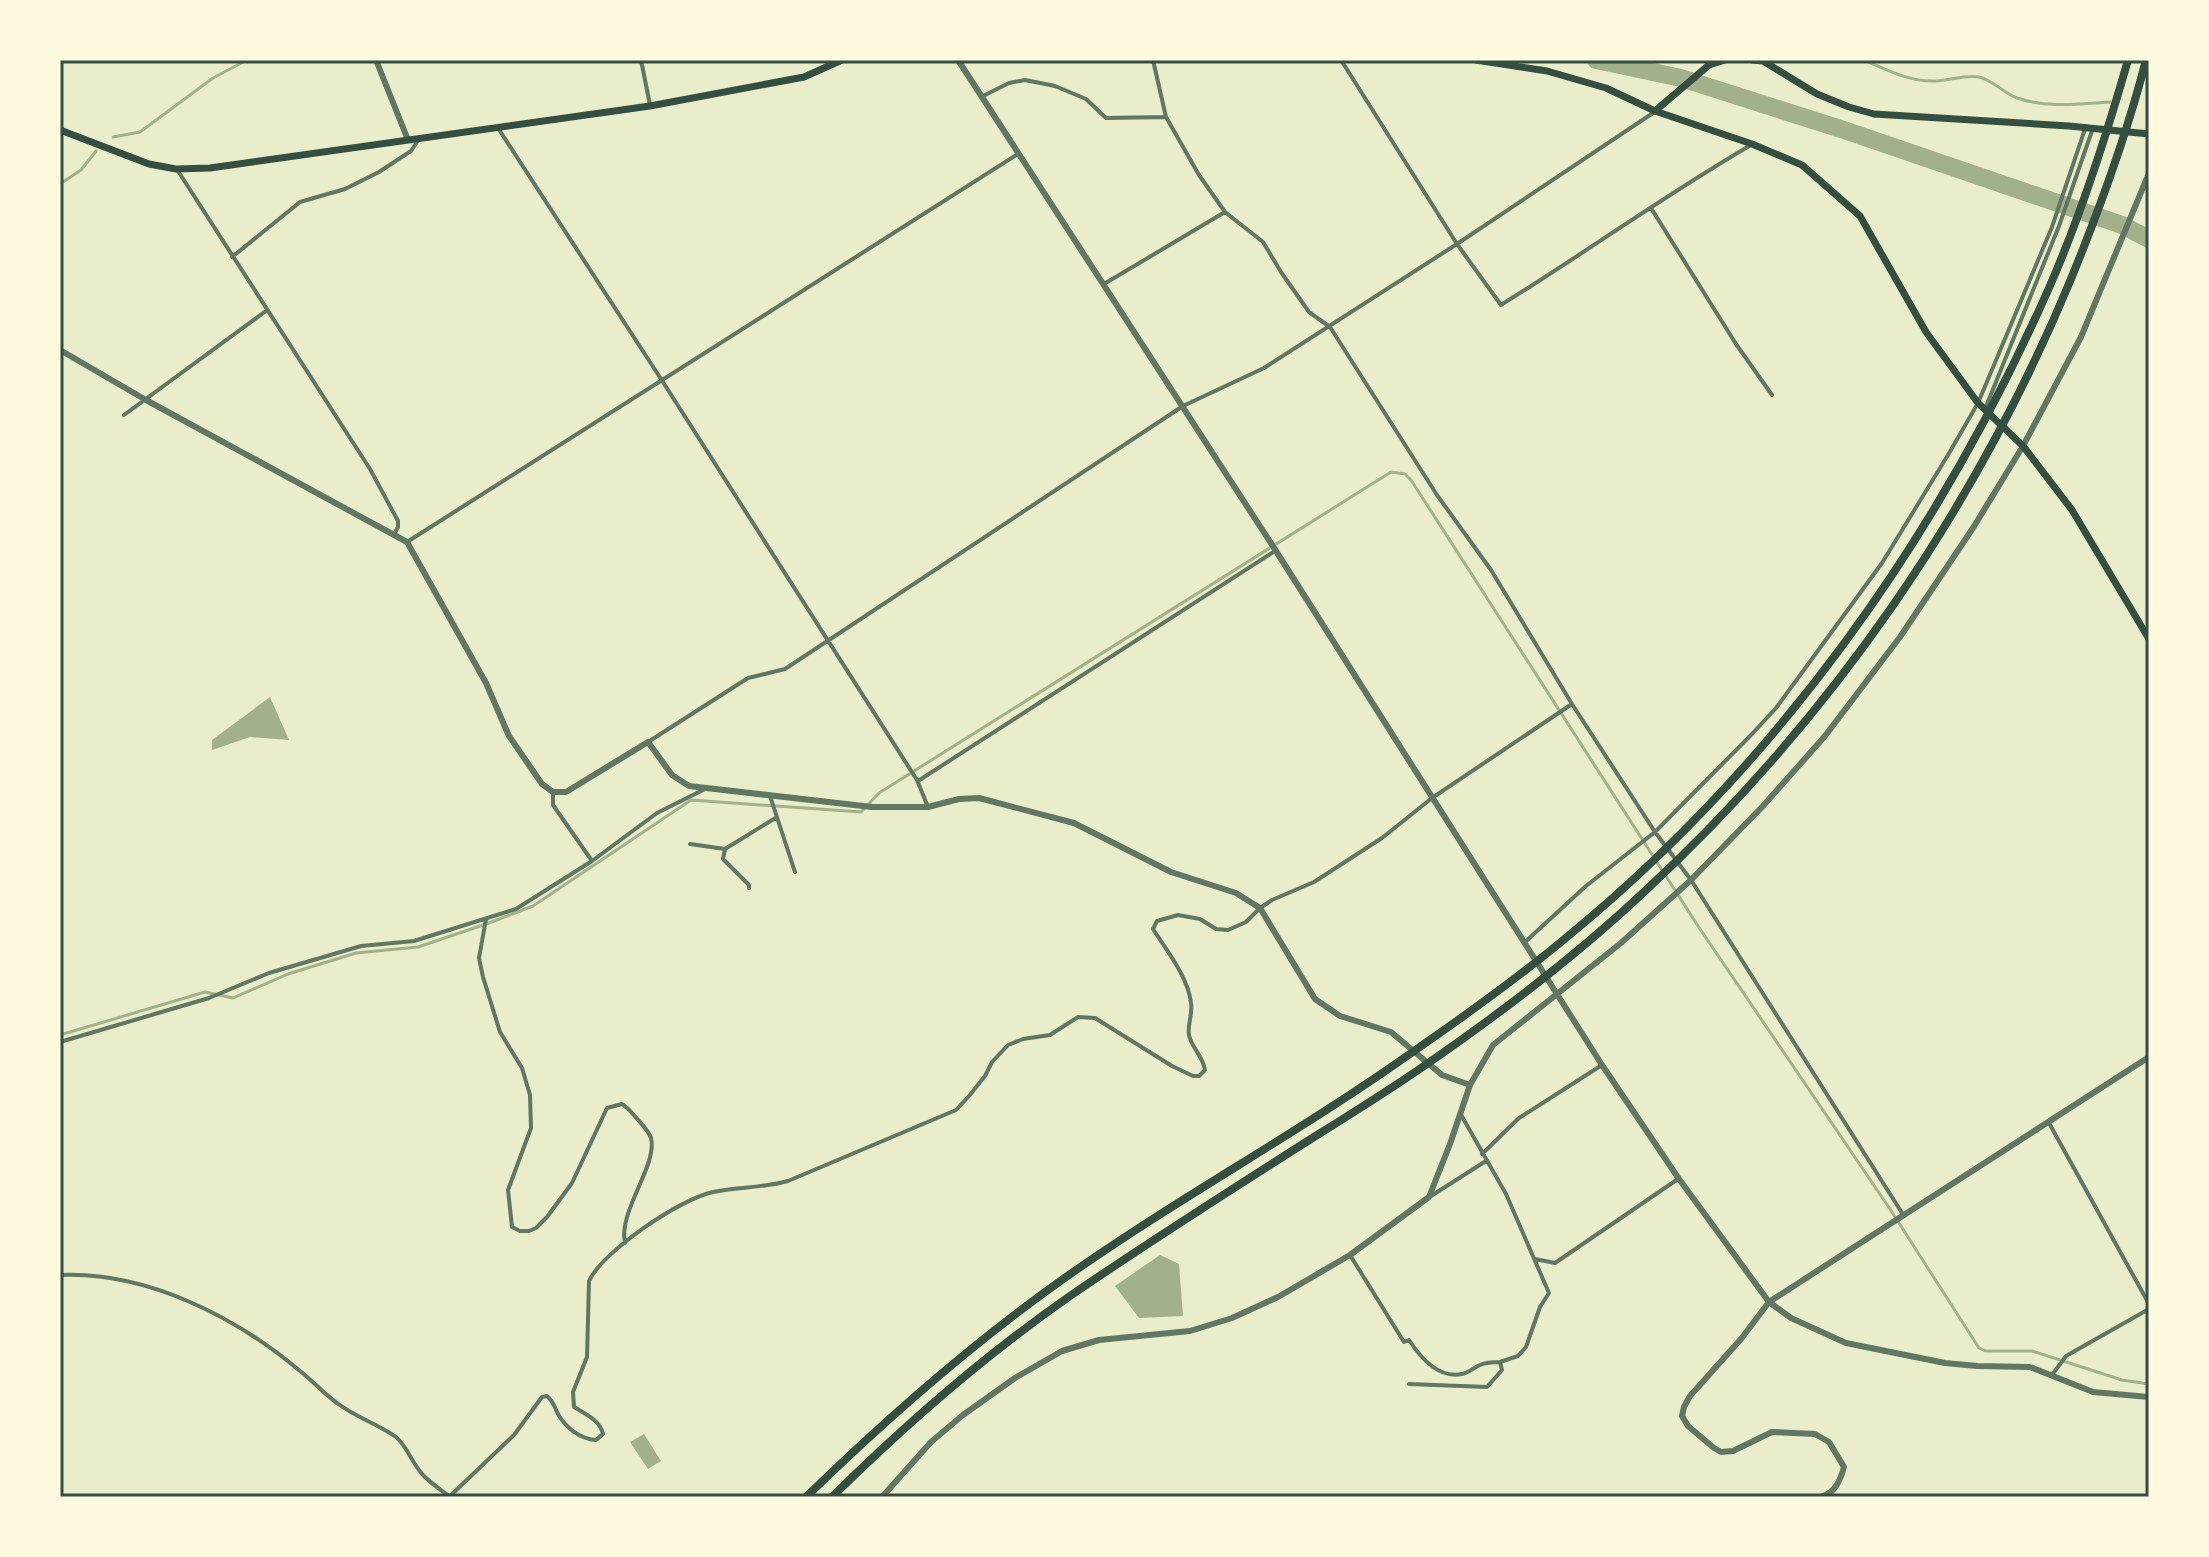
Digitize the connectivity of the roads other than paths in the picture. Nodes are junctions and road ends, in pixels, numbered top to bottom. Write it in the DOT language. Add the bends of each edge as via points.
graph roads {
  1 [pos="376,60"];
  2 [pos="641,60"];
  3 [pos="842,60"];
  4 [pos="958,60"];
  5 [pos="1153,60"];
  6 [pos="1341,60"];
  7 [pos="1476,60"];
  8 [pos="1725,60"];
  9 [pos="1753,60"];
  10 [pos="2128,60"];
  11 [pos="2146,60"];
  12 [pos="1717,61"];
  13 [pos="1709,62"];
  14 [pos="981,97"];
  15 [pos="650,106"];
  16 [pos="1655,111"];
  17 [pos="1166,117"];
  18 [pos="498,128"];
  19 [pos="2090,128"];
  20 [pos="60,130"];
  21 [pos="2149,134"];
  22 [pos="419,139"];
  23 [pos="408,140"];
  24 [pos="1752,144"];
  25 [pos="1018,154"];
  26 [pos="176,169"];
  27 [pos="2149,173"];
  28 [pos="1651,208"];
  29 [pos="1225,212"];
  30 [pos="1457,244"];
  31 [pos="232,257"];
  32 [pos="1104,284"];
  33 [pos="266,311"];
  34 [pos="1330,327"];
  35 [pos="60,350"];
  36 [pos="661,379"];
  37 [pos="1772,395"];
  38 [pos="146,400"];
  39 [pos="1978,403"];
  40 [pos="1183,406"];
  41 [pos="1985,409"];
  42 [pos="124,415"];
  43 [pos="2023,446"];
  44 [pos="394,535"];
  45 [pos="407,542"];
  46 [pos="1276,550"];
  47 [pos="2149,639"];
  48 [pos="827,641"];
  49 [pos="1572,704"];
  50 [pos="648,742"];
  51 [pos="917,780"];
  52 [pos="705,789"];
  53 [pos="553,792"];
  54 [pos="770,798"];
  55 [pos="1432,798"];
  56 [pos="928,807"];
  57 [pos="776,815"];
  58 [pos="1655,832"];
  59 [pos="690,844"];
  60 [pos="725,849"];
  61 [pos="592,861"];
  62 [pos="795,872"];
  63 [pos="1691,880"];
  64 [pos="749,888"];
  65 [pos="1260,908"];
  66 [pos="486,919"];
  67 [pos="1524,943"];
  68 [pos="1556,994"];
  69 [pos="60,1042"];
  70 [pos="2149,1057"];
  71 [pos="1602,1065"];
  72 [pos="1470,1085"];
  73 [pos="1460,1113"];
  74 [pos="2049,1123"];
  75 [pos="1482,1154"];
  76 [pos="1486,1161"];
  77 [pos="1679,1179"];
  78 [pos="1429,1197"];
  79 [pos="1903,1217"];
  80 [pos="625,1243"];
  81 [pos="1350,1255"];
  82 [pos="1535,1259"];
  83 [pos="60,1275"];
  84 [pos="1769,1302"];
  85 [pos="2149,1306"];
  86 [pos="1500,1362"];
  87 [pos="2054,1372"];
  88 [pos="1409,1384"];
  89 [pos="2149,1397"];
  90 [pos="449,1496"];
  91 [pos="1826,1496"];
  92 [pos="806,1497"];
  93 [pos="832,1497"];
  94 [pos="882,1497"];
  95 [pos="1752,1497"];
  96 [pos="1801,1497"];
  1 -- 23 [label="street"];
  2 -- 15 [label="street"];
  3 -- 15 [label="main road" via="804,77"];
  4 -- 14 [label="street"];
  5 -- 17 [label="street"];
  6 -- 30 [label="street"];
  7 -- 16 [label="main road" via="1547,71 1606,88"];
  8 -- 12 [label="main road"];
  9 -- 19 [label="main road" via="1817,94 1874,114"];
  10 -- 92 [label="highway" via="2074,227 1991,410 1906,557 1743,768 1632,880 1546,954 1408,1056 1056,1284 916,1395"];
  11 -- 93 [label="highway" via="2081,256 1982,464 1855,660 1724,814 1571,956 1419,1070 1067,1299 952,1387"];
  12 -- 13 [label="main road"];
  13 -- 16 [label="main road"];
  14 -- 17 [label="street" via="1025,80 1086,99 1106,118"];
  14 -- 25 [label="street"];
  15 -- 18 [label="main road"];
  16 -- 24 [label="main road"];
  16 -- 30 [label="street"];
  17 -- 29 [label="street"];
  18 -- 22 [label="main road"];
  18 -- 36 [label="street"];
  19 -- 21 [label="main road"];
  19 -- 39 [label="street"];
  19 -- 41 [label="street" via="2059,226"];
  20 -- 26 [label="main road"];
  22 -- 23 [label="main road"];
  22 -- 31 [label="street" via="411,151 379,172 300,202"];
  23 -- 26 [label="main road"];
  24 -- 28 [label="street"];
  24 -- 39 [label="main road" via="1802,165 1860,216 1926,332"];
  25 -- 32 [label="street"];
  25 -- 36 [label="street"];
  26 -- 31 [label="street"];
  27 -- 43 [label="street" via="2081,337"];
  28 -- 30 [label="street" via="1501,305"];
  28 -- 37 [label="street"];
  29 -- 32 [label="street"];
  29 -- 34 [label="street" via="1263,242 1309,312"];
  30 -- 34 [label="street"];
  31 -- 33 [label="street"];
  32 -- 40 [label="street"];
  33 -- 38 [label="street"];
  33 -- 44 [label="street" via="370,469 398,521"];
  34 -- 40 [label="street" via="1264,368"];
  34 -- 49 [label="street" via="1491,570"];
  35 -- 38 [label="street"];
  36 -- 45 [label="street"];
  36 -- 48 [label="street"];
  38 -- 42 [label="street"];
  38 -- 44 [label="street"];
  39 -- 41 [label="main road"];
  39 -- 58 [label="street" via="1882,563 1776,708"];
  40 -- 46 [label="street"];
  40 -- 48 [label="street"];
  41 -- 43 [label="main road"];
  43 -- 47 [label="main road" via="2072,510"];
  43 -- 63 [label="street" via="1900,637 1825,736"];
  44 -- 45 [label="street"];
  45 -- 53 [label="street" via="486,683 509,736"];
  46 -- 51 [label="street"];
  46 -- 55 [label="street"];
  48 -- 50 [label="street" via="785,669 748,678"];
  48 -- 51 [label="street"];
  49 -- 55 [label="street"];
  49 -- 58 [label="street"];
  50 -- 52 [label="street" via="672,775"];
  50 -- 53 [label="street" via="566,792"];
  51 -- 56 [label="street"];
  52 -- 54 [label="street"];
  52 -- 61 [label="street" via="657,813"];
  53 -- 61 [label="street" via="553,805"];
  54 -- 56 [label="street"];
  54 -- 57 [label="street"];
  55 -- 65 [label="street" via="1314,882"];
  55 -- 67 [label="street"];
  56 -- 65 [label="street" via="979,798 1074,823 1171,872 1236,893"];
  57 -- 60 [label="street"];
  57 -- 62 [label="street"];
  58 -- 63 [label="street"];
  58 -- 67 [label="street"];
  59 -- 60 [label="street"];
  60 -- 64 [label="street" via="723,859"];
  61 -- 66 [label="street" via="516,909"];
  63 -- 68 [label="street"];
  63 -- 79 [label="street"];
  65 -- 72 [label="street" via="1315,999 1340,1016 1391,1032 1442,1075"];
  65 -- 80 [label="street" via="1228,930 1178,915 1157,921 1153,929 1190,994 1189,1036 1205,1070 1199,1076 1172,1066 1095,1018 1078,1017 1050,1035 1008,1045 956,1110 788,1181 711,1192 688,1201"];
  66 -- 69 [label="street" via="414,941 361,946"];
  66 -- 80 [label="street" via="479,958 483,977 500,1032 522,1068 530,1095 531,1128 508,1190 512,1227 529,1231 547,1217 572,1183 607,1108 622,1104 651,1136 648,1161 625,1223"];
  67 -- 68 [label="street"];
  68 -- 71 [label="street"];
  68 -- 72 [label="street" via="1493,1045"];
  70 -- 74 [label="street"];
  71 -- 75 [label="street" via="1519,1118"];
  71 -- 77 [label="street"];
  72 -- 73 [label="street"];
  73 -- 75 [label="street"];
  73 -- 78 [label="street"];
  74 -- 79 [label="street"];
  74 -- 85 [label="street"];
  75 -- 76 [label="street"];
  76 -- 78 [label="street"];
  76 -- 82 [label="street"];
  77 -- 82 [label="street" via="1555,1263"];
  77 -- 84 [label="street"];
  78 -- 81 [label="street"];
  79 -- 84 [label="street"];
  80 -- 90 [label="street" via="589,1281 587,1357 573,1392 574,1407 597,1422 603,1434 585,1439 559,1415 553,1401 542,1397 514,1435"];
  81 -- 86 [label="street" via="1404,1342 1409,1340 1433,1367 1462,1374"];
  81 -- 94 [label="street" via="1232,1318 1190,1331 1099,1340 1062,1351 963,1415"];
  82 -- 86 [label="street" via="1549,1293 1526,1347"];
  83 -- 90 [label="street" via="88,1273 134,1283 176,1295 219,1316 301,1371 341,1406 396,1438 424,1477"];
  84 -- 87 [label="street" via="1846,1343 1945,1363"];
  84 -- 91 [label="street" via="1690,1396 1682,1416 1721,1452 1772,1432 1815,1434 1829,1442 1844,1467 1839,1484"];
  85 -- 87 [label="street" via="2065,1359"];
  86 -- 88 [label="street" via="1502,1370 1487,1387"];
  87 -- 89 [label="street" via="2093,1392"];
  95 -- 96 [label="street"];
}
